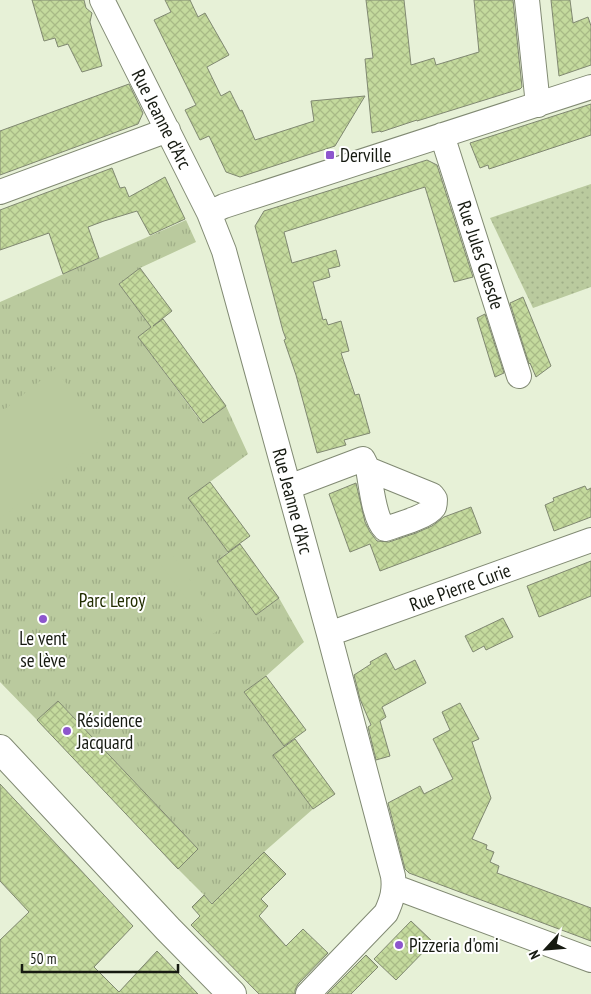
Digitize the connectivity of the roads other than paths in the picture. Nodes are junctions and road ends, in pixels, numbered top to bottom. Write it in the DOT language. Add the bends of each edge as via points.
graph roads {
  1 [pos="102,0"];
  2 [pos="527,0"];
  3 [pos="591,87"];
  4 [pos="538,105"];
  5 [pos="168,130"];
  6 [pos="442,135"];
  7 [pos="0,192"];
  8 [pos="209,212"];
  9 [pos="519,376"];
  10 [pos="368,469"];
  11 [pos="289,487"];
  12 [pos="591,540"];
  13 [pos="329,634"];
  14 [pos="0,750"];
  15 [pos="394,887"];
  16 [pos="591,960"];
  17 [pos="232,994"];
  18 [pos="308,994"];
  1 -- 5 [label="street, Rue Jeanne d'Arc"];
  2 -- 4 [label="street"];
  3 -- 4 [label="street"];
  4 -- 6 [label="street"];
  5 -- 7 [label="street"];
  5 -- 8 [label="street, Rue Jeanne d'Arc"];
  6 -- 8 [label="street"];
  6 -- 9 [label="street, Rue Jules Guesde"];
  8 -- 11 [label="street, Rue Jeanne d'Arc" via="224,251"];
  10 -- 11 [label="street" via="363,459"];
  11 -- 13 [label="street, Rue Jeanne d'Arc"];
  12 -- 13 [label="street, Rue Pierre Curie"];
  13 -- 15 [label="street, Rue Jeanne d'Arc" via="394,876"];
  14 -- 17 [label="street"];
  15 -- 16 [label="street"];
  15 -- 18 [label="street, Rue Jeanne d'Arc" via="386,913"];
}
